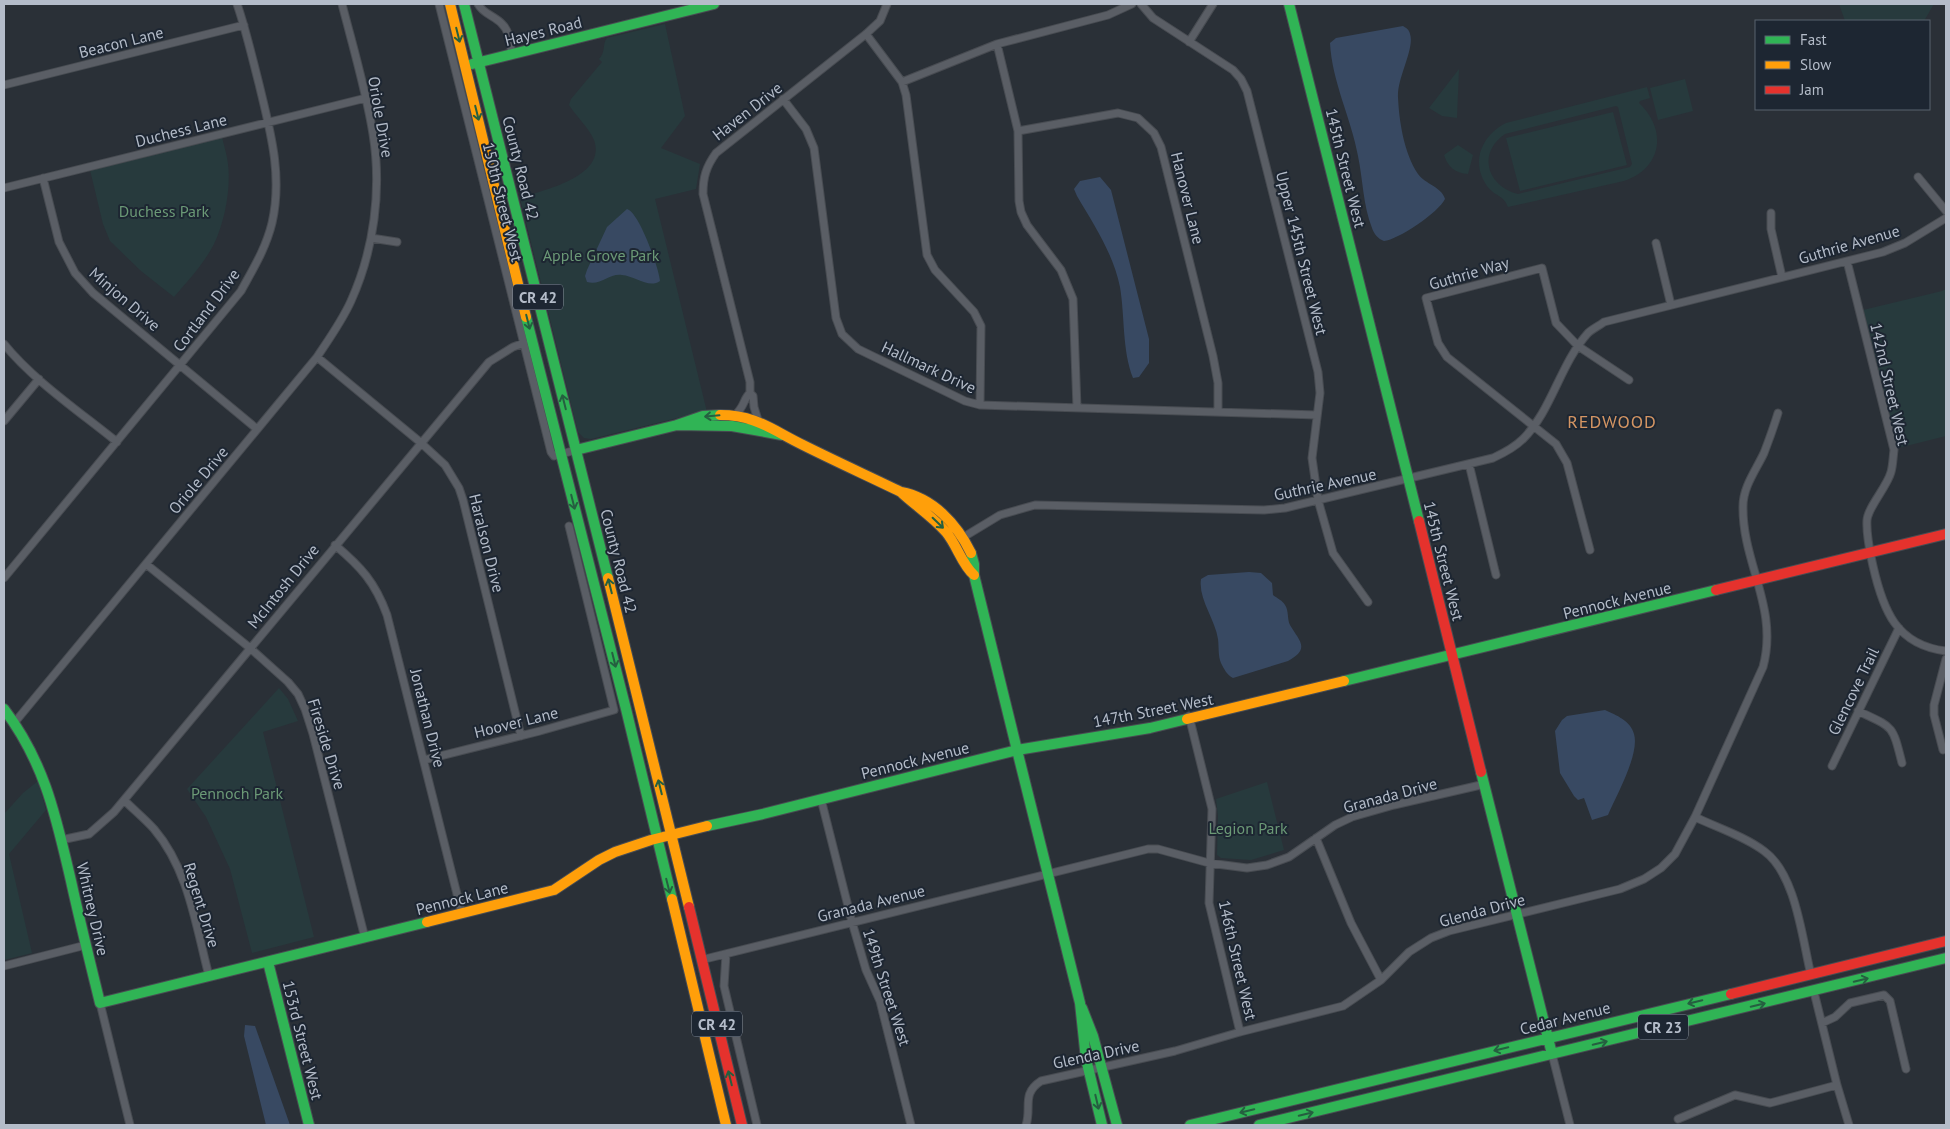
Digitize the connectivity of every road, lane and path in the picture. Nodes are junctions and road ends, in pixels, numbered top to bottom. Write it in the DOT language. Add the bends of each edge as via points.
graph roads {
  1 [pos="236,4"];
  2 [pos="343,4"];
  3 [pos="439,4"];
  4 [pos="450,4"];
  5 [pos="464,4"];
  6 [pos="478,4"];
  7 [pos="714,4"];
  8 [pos="887,4"];
  9 [pos="1132,4"];
  10 [pos="1141,4"];
  11 [pos="1213,4"];
  12 [pos="1289,4"];
  13 [pos="244,25"];
  14 [pos="866,34"];
  15 [pos="1189,42"];
  16 [pos="997,44"];
  17 [pos="512,54"];
  18 [pos="479,63"];
  19 [pos="466,66"];
  20 [pos="902,82"];
  21 [pos="4,84"];
  22 [pos="366,98"];
  23 [pos="783,99"];
  24 [pos="268,122"];
  25 [pos="1018,130"];
  26 [pos="1918,177"];
  27 [pos="43,178"];
  28 [pos="4,188"];
  29 [pos="1946,211"];
  30 [pos="1771,213"];
  31 [pos="1946,218"];
  32 [pos="371,238"];
  33 [pos="397,242"];
  34 [pos="1656,243"];
  35 [pos="1847,261"];
  36 [pos="1782,277"];
  37 [pos="1671,305"];
  38 [pos="524,343"];
  39 [pos="4,344"];
  40 [pos="1578,346"];
  41 [pos="317,357"];
  42 [pos="181,365"];
  43 [pos="40,379"];
  44 [pos="1629,380"];
  45 [pos="750,393"];
  46 [pos="980,405"];
  47 [pos="1077,408"];
  48 [pos="1218,412"];
  49 [pos="1778,413"];
  50 [pos="1317,415"];
  51 [pos="734,416"];
  52 [pos="758,420"];
  53 [pos="4,422"];
  54 [pos="747,423"];
  55 [pos="677,425"];
  56 [pos="1534,427"];
  57 [pos="257,430"];
  58 [pos="782,434"];
  59 [pos="117,442"];
  60 [pos="420,442"];
  61 [pos="576,450"];
  62 [pos="562,455"];
  63 [pos="1469,464"];
  64 [pos="1408,479"];
  65 [pos="901,492"];
  66 [pos="1318,500"];
  67 [pos="569,526"];
  68 [pos="1946,534"];
  69 [pos="962,538"];
  70 [pos="335,545"];
  71 [pos="1590,550"];
  72 [pos="1870,552"];
  73 [pos="146,564"];
  74 [pos="974,575"];
  75 [pos="1496,575"];
  76 [pos="4,578"];
  77 [pos="1757,580"];
  78 [pos="1368,602"];
  79 [pos="1899,628"];
  80 [pos="250,648"];
  81 [pos="1946,651"];
  82 [pos="1452,656"];
  83 [pos="1946,664"];
  84 [pos="1294,694"];
  85 [pos="4,709"];
  86 [pos="1858,711"];
  87 [pos="1190,718"];
  88 [pos="15,722"];
  89 [pos="521,736"];
  90 [pos="1946,749"];
  91 [pos="1017,750"];
  92 [pos="424,760"];
  93 [pos="1902,763"];
  94 [pos="1832,766"];
  95 [pos="1485,784"];
  96 [pos="821,799"];
  97 [pos="124,800"];
  98 [pos="1695,817"];
  99 [pos="672,834"];
  100 [pos="1316,838"];
  101 [pos="657,839"];
  102 [pos="61,840"];
  103 [pos="1209,863"];
  104 [pos="1049,874"];
  105 [pos="462,914"];
  106 [pos="1518,914"];
  107 [pos="852,922"];
  108 [pos="365,938"];
  109 [pos="1946,940"];
  110 [pos="86,946"];
  111 [pos="726,954"];
  112 [pos="1946,958"];
  113 [pos="701,960"];
  114 [pos="268,962"];
  115 [pos="4,966"];
  116 [pos="1810,975"];
  117 [pos="209,976"];
  118 [pos="1381,980"];
  119 [pos="1814,992"];
  120 [pos="100,1003"];
  121 [pos="1080,1003"];
  122 [pos="1822,1023"];
  123 [pos="1240,1032"];
  124 [pos="1548,1037"];
  125 [pos="1552,1054"];
  126 [pos="1102,1067"];
  127 [pos="1906,1069"];
  128 [pos="1089,1070"];
  129 [pos="1837,1085"];
  130 [pos="1678,1119"];
  131 [pos="130,1125"];
  132 [pos="309,1125"];
  133 [pos="726,1125"];
  134 [pos="742,1125"];
  135 [pos="758,1125"];
  136 [pos="911,1125"];
  137 [pos="1026,1125"];
  138 [pos="1102,1125"];
  139 [pos="1117,1125"];
  140 [pos="1190,1125"];
  141 [pos="1258,1125"];
  142 [pos="1570,1125"];
  143 [pos="1849,1125"];
  1 -- 13 [label="street, Cortland Drive"];
  2 -- 22 [label="street, Oriole Drive"];
  3 -- 38 [label="street, 150th Street West"];
  4 -- 19 [label="main road, County Road 42 / CR 42, one-way"];
  5 -- 18 [label="main road, County Road 42 / CR 42"];
  6 -- 17 [label="street" via="503,24"];
  7 -- 17 [label="main road, Hayes Road"];
  8 -- 14 [label="street, Haven Drive" via="880,21"];
  9 -- 16 [label="street" via="1108,15"];
  10 -- 15 [label="street, Upper 145th Street West" via="1153,18"];
  11 -- 15 [label="street"];
  12 -- 64 [label="main road, 145th Street West"];
  13 -- 21 [label="street, Beacon Lane"];
  13 -- 24 [label="street, Cortland Drive"];
  14 -- 20 [label="street"];
  14 -- 23 [label="street, Haven Drive"];
  15 -- 50 [label="street, Upper 145th Street West" via="1233,70 1247,91 1318,372"];
  16 -- 20 [label="street"];
  16 -- 25 [label="street"];
  17 -- 18 [label="main road, Hayes Road"];
  18 -- 19 [label="main road, Hayes Road"];
  61 -- 18 [label="main road, County Road 42 / CR 42, one-way"];
  19 -- 62 [label="main road, County Road 42 / CR 42, one-way"];
  20 -- 46 [label="street" via="927,255 935,270 974,312 981,326"];
  22 -- 24 [label="street, Duchess Lane"];
  22 -- 32 [label="street, Oriole Drive" via="377,169"];
  23 -- 45 [label="street, Haven Drive" via="716,153 707,165 703,180 703,194 750,382"];
  23 -- 46 [label="street, Hallmark Drive" via="806,129 814,148 836,318 842,334 858,349"];
  24 -- 27 [label="street, Duchess Lane"];
  24 -- 42 [label="street, Cortland Drive" via="276,163 276,193 263,251 241,292"];
  25 -- 47 [label="street" via="1021,212 1061,270 1073,299"];
  25 -- 48 [label="street, Hanover Lane" via="1118,113 1138,118 1154,133 1161,147 1213,356"];
  26 -- 29 [label="street"];
  27 -- 28 [label="street, Duchess Lane"];
  27 -- 42 [label="street, Minjon Drive" via="59,242 75,273 93,293"];
  30 -- 36 [label="street, Guthrie Avenue" via="1771,229"];
  31 -- 35 [label="street, Guthrie Avenue" via="1906,243"];
  32 -- 33 [label="street"];
  32 -- 41 [label="street, Oriole Drive" via="351,302"];
  34 -- 37 [label="street"];
  35 -- 36 [label="street, Guthrie Avenue"];
  35 -- 72 [label="street, 142nd Street West" via="1894,450 1891,473 1867,519"];
  36 -- 37 [label="street, Guthrie Avenue"];
  37 -- 40 [label="street, Guthrie Avenue" via="1604,322"];
  38 -- 60 [label="street, McIntosh Drive" via="489,362"];
  38 -- 62 [label="street, 150th Street West" via="551,452 554,456"];
  39 -- 43 [label="street"];
  40 -- 44 [label="street"];
  40 -- 56 [label="street, Guthrie Avenue"];
  40 -- 56 [label="street, Guthrie Way" via="1556,323 1542,268 1426,298 1438,342 1446,357"];
  41 -- 57 [label="street, Oriole Drive"];
  41 -- 60 [label="street, Haralson Drive"];
  42 -- 57 [label="street, Minjon Drive"];
  42 -- 59 [label="street, Cortland Drive"];
  43 -- 53 [label="street"];
  43 -- 59 [label="street"];
  45 -- 51 [label="street" via="742,409"];
  45 -- 52 [label="street, Haven Drive"];
  46 -- 47 [label="street, Hallmark Drive"];
  47 -- 48 [label="street, Hallmark Drive"];
  48 -- 50 [label="street, Hallmark Drive"];
  49 -- 77 [label="street, Glenda Drive" via="1743,504 1744,525"];
  50 -- 66 [label="street, Upper 145th Street West" via="1312,458"];
  51 -- 54 [label="main road"];
  51 -- 55 [label="main road, one-way" via="704,416"];
  52 -- 54 [label="main road"];
  52 -- 58 [label="main road"];
  54 -- 55 [label="main road" via="691,428"];
  54 -- 58 [label="main road" via="769,434"];
  55 -- 61 [label="main road"];
  56 -- 63 [label="street, Guthrie Avenue" via="1508,451"];
  56 -- 71 [label="street" via="1556,444 1567,463"];
  57 -- 73 [label="street, Oriole Drive"];
  58 -- 65 [label="main road"];
  59 -- 76 [label="street, Cortland Drive"];
  60 -- 70 [label="street, McIntosh Drive"];
  60 -- 89 [label="street, Haralson Drive" via="445,465 459,488"];
  61 -- 62 [label="street"];
  99 -- 61 [label="main road, County Road 42 / CR 42, one-way"];
  62 -- 101 [label="main road, County Road 42 / CR 42, one-way"];
  63 -- 64 [label="street, Guthrie Avenue"];
  63 -- 75 [label="street"];
  64 -- 66 [label="street, Guthrie Avenue"];
  64 -- 82 [label="main road, 145th Street West"];
  65 -- 69 [label="main road" via="916,496 939,511"];
  65 -- 74 [label="main road, one-way" via="944,529 968,572"];
  66 -- 69 [label="street, Guthrie Avenue" via="1264,510 1035,505 1000,515"];
  66 -- 78 [label="street, Upper 145th Street West" via="1334,553"];
  67 -- 89 [label="street, Hoover Lane" via="614,710"];
  68 -- 72 [label="main road, Pennock Avenue"];
  69 -- 74 [label="main road" via="976,566"];
  70 -- 80 [label="street, McIntosh Drive"];
  70 -- 92 [label="street, Jonathan Drive" via="372,581 382,600"];
  72 -- 77 [label="main road, Pennock Avenue"];
  72 -- 79 [label="street, 142nd Street West" via="1883,603"];
  73 -- 80 [label="street, Fireside Drive"];
  73 -- 88 [label="street, Oriole Drive"];
  74 -- 91 [label="main road"];
  77 -- 82 [label="main road, Pennock Avenue"];
  77 -- 98 [label="street, Glenda Drive" via="1768,635 1763,667"];
  79 -- 81 [label="street, 142nd Street West" via="1918,643"];
  79 -- 86 [label="street, Glencove Trail"];
  80 -- 97 [label="street, McIntosh Drive"];
  80 -- 108 [label="street, Fireside Drive" via="288,682 305,709"];
  82 -- 84 [label="main road, Pennock Avenue"];
  82 -- 95 [label="main road, 145th Street West"];
  83 -- 90 [label="street" via="1934,705 1943,750"];
  84 -- 87 [label="main road, 147th Street West"];
  85 -- 88 [label="main road, Whitney Drive"];
  86 -- 93 [label="street" via="1892,730"];
  86 -- 94 [label="street, Glencove Trail"];
  87 -- 91 [label="main road, 147th Street West" via="1128,734 1058,741"];
  87 -- 103 [label="street, 146th Street West" via="1212,809"];
  88 -- 102 [label="main road, Whitney Drive" via="37,759"];
  89 -- 92 [label="street, Hoover Lane"];
  91 -- 96 [label="main road, Pennock Avenue"];
  91 -- 104 [label="main road"];
  92 -- 105 [label="street, Jonathan Drive"];
  95 -- 100 [label="street, Granada Drive" via="1352,817"];
  95 -- 106 [label="main road, 145th Street West"];
  96 -- 99 [label="main road, Pennock Lane"];
  96 -- 107 [label="street, 149th Street West"];
  97 -- 102 [label="street, McIntosh Drive" via="88,834"];
  97 -- 117 [label="street, Regent Drive" via="155,830 177,865 188,894"];
  98 -- 106 [label="street, Glenda Drive" via="1674,854 1644,879 1620,889"];
  98 -- 116 [label="street" via="1757,846 1776,862 1791,891"];
  99 -- 101 [label="main road, Pennock Lane"];
  99 -- 113 [label="main road, County Road 42 / CR 42"];
  100 -- 103 [label="street, Granada Drive" via="1289,857 1267,865 1247,868"];
  100 -- 118 [label="street" via="1351,923"];
  101 -- 105 [label="main road, Pennock Lane" via="614,853 554,890"];
  101 -- 133 [label="main road, County Road 42 / CR 42, one-way"];
  102 -- 110 [label="main road, Whitney Drive"];
  103 -- 104 [label="street, Granada Drive" via="1148,849"];
  103 -- 123 [label="street, 146th Street West" via="1209,903"];
  104 -- 107 [label="street, Granada Avenue"];
  104 -- 121 [label="main road"];
  105 -- 108 [label="main road, Pennock Lane"];
  106 -- 118 [label="street, Glenda Drive" via="1431,938 1409,952"];
  106 -- 124 [label="main road, 145th Street West"];
  107 -- 111 [label="street, Granada Avenue"];
  107 -- 136 [label="street, 149th Street West" via="866,970 880,1002"];
  108 -- 114 [label="main road, Pennock Lane"];
  109 -- 116 [label="main road, Cedar Avenue / CR 23"];
  110 -- 115 [label="street"];
  110 -- 120 [label="main road, Whitney Drive"];
  111 -- 113 [label="street, Granada Avenue"];
  111 -- 135 [label="street" via="724,986"];
  119 -- 112 [label="main road, Cedar Avenue / CR 23, one-way"];
  134 -- 113 [label="main road, County Road 42 / CR 42, one-way"];
  114 -- 117 [label="main road, Pennock Lane"];
  114 -- 132 [label="main road, 153rd Street West"];
  116 -- 124 [label="main road, Cedar Avenue / CR 23, one-way"];
  117 -- 120 [label="main road, Pennock Lane"];
  118 -- 123 [label="street, Glenda Drive" via="1343,1006"];
  119 -- 122 [label="street"];
  125 -- 119 [label="main road, Cedar Avenue / CR 23, one-way"];
  120 -- 131 [label="street, Whitney Drive"];
  121 -- 126 [label="main road"];
  121 -- 128 [label="main road"];
  122 -- 127 [label="street" via="1835,1017 1850,1003 1884,995 1890,1001"];
  122 -- 129 [label="street"];
  123 -- 126 [label="street, Glenda Drive"];
  124 -- 125 [label="main road, 145th Street West"];
  124 -- 140 [label="main road, Cedar Avenue / CR 23, one-way"];
  141 -- 125 [label="main road, Cedar Avenue / CR 23, one-way"];
  125 -- 142 [label="street, 145th Street West"];
  126 -- 128 [label="street, Glenda Drive"];
  126 -- 139 [label="main road"];
  128 -- 137 [label="street, Glenda Drive" via="1036,1084 1027,1100"];
  128 -- 138 [label="main road, one-way"];
  129 -- 130 [label="street" via="1770,1103 1735,1094"];
  129 -- 143 [label="street"];
}
